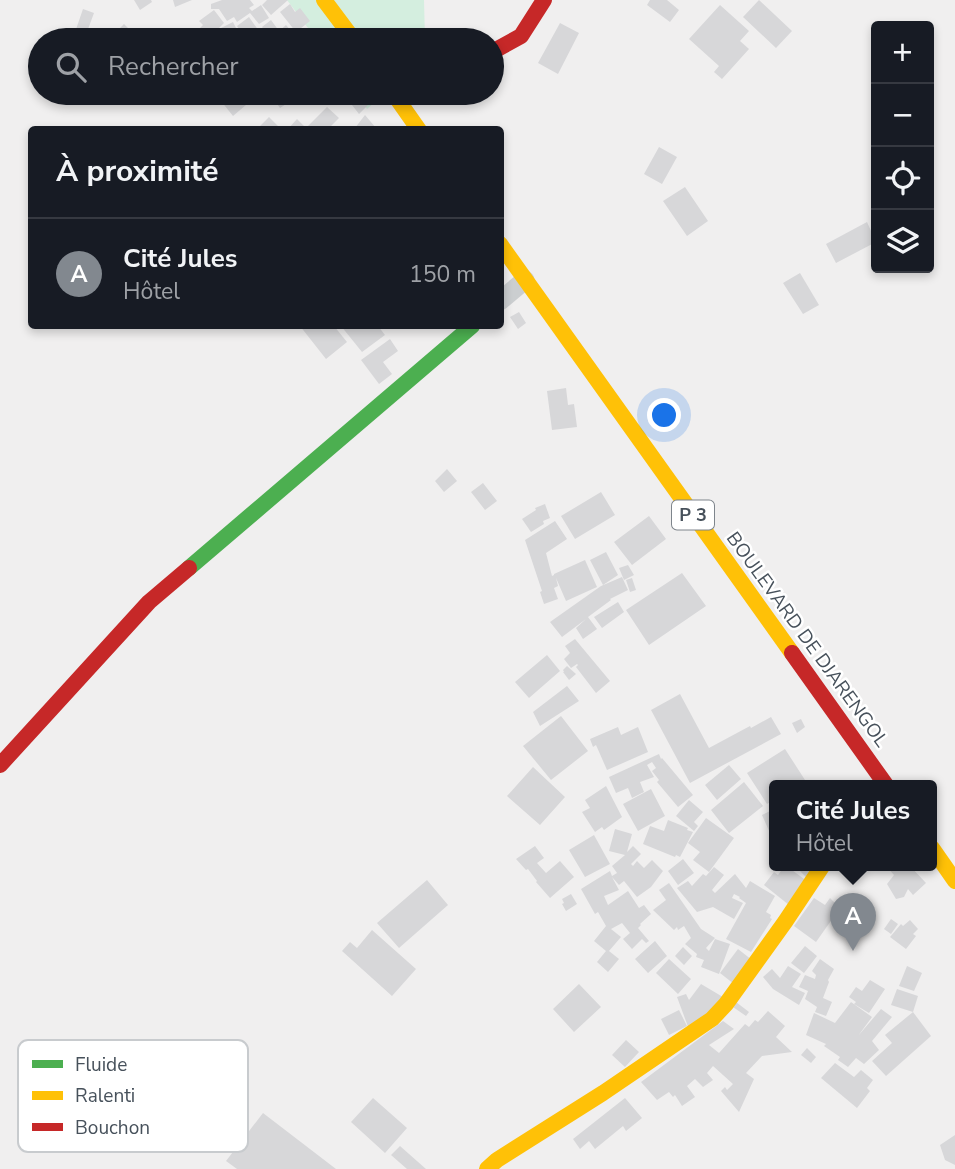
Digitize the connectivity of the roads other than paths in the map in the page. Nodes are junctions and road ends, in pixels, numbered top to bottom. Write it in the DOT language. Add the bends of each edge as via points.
graph roads {
  1 [pos="324,0"];
  2 [pos="544,0"];
  3 [pos="345,28"];
  4 [pos="504,45"];
  5 [pos="401,105"];
  6 [pos="416,126"];
  7 [pos="504,250"];
  8 [pos="525,280"];
  9 [pos="504,298"];
  10 [pos="468,329"];
  11 [pos="0,765"];
  12 [pos="881,780"];
  13 [pos="937,855"];
  14 [pos="819,871"];
  15 [pos="955,881"];
  16 [pos="487,1169"];
  1 -- 3 [label="street"];
  2 -- 4 [label="street" via="521,36"];
  5 -- 6 [label="street"];
  7 -- 8 [label="street, BOULEVARD DE DJARENGOL / P 3"];
  8 -- 9 [label="street"];
  8 -- 12 [label="street, BOULEVARD DE DJARENGOL / P 3"];
  10 -- 11 [label="street" via="149,602"];
  13 -- 15 [label="street"];
  14 -- 16 [label="street" via="712,1019"];
}
